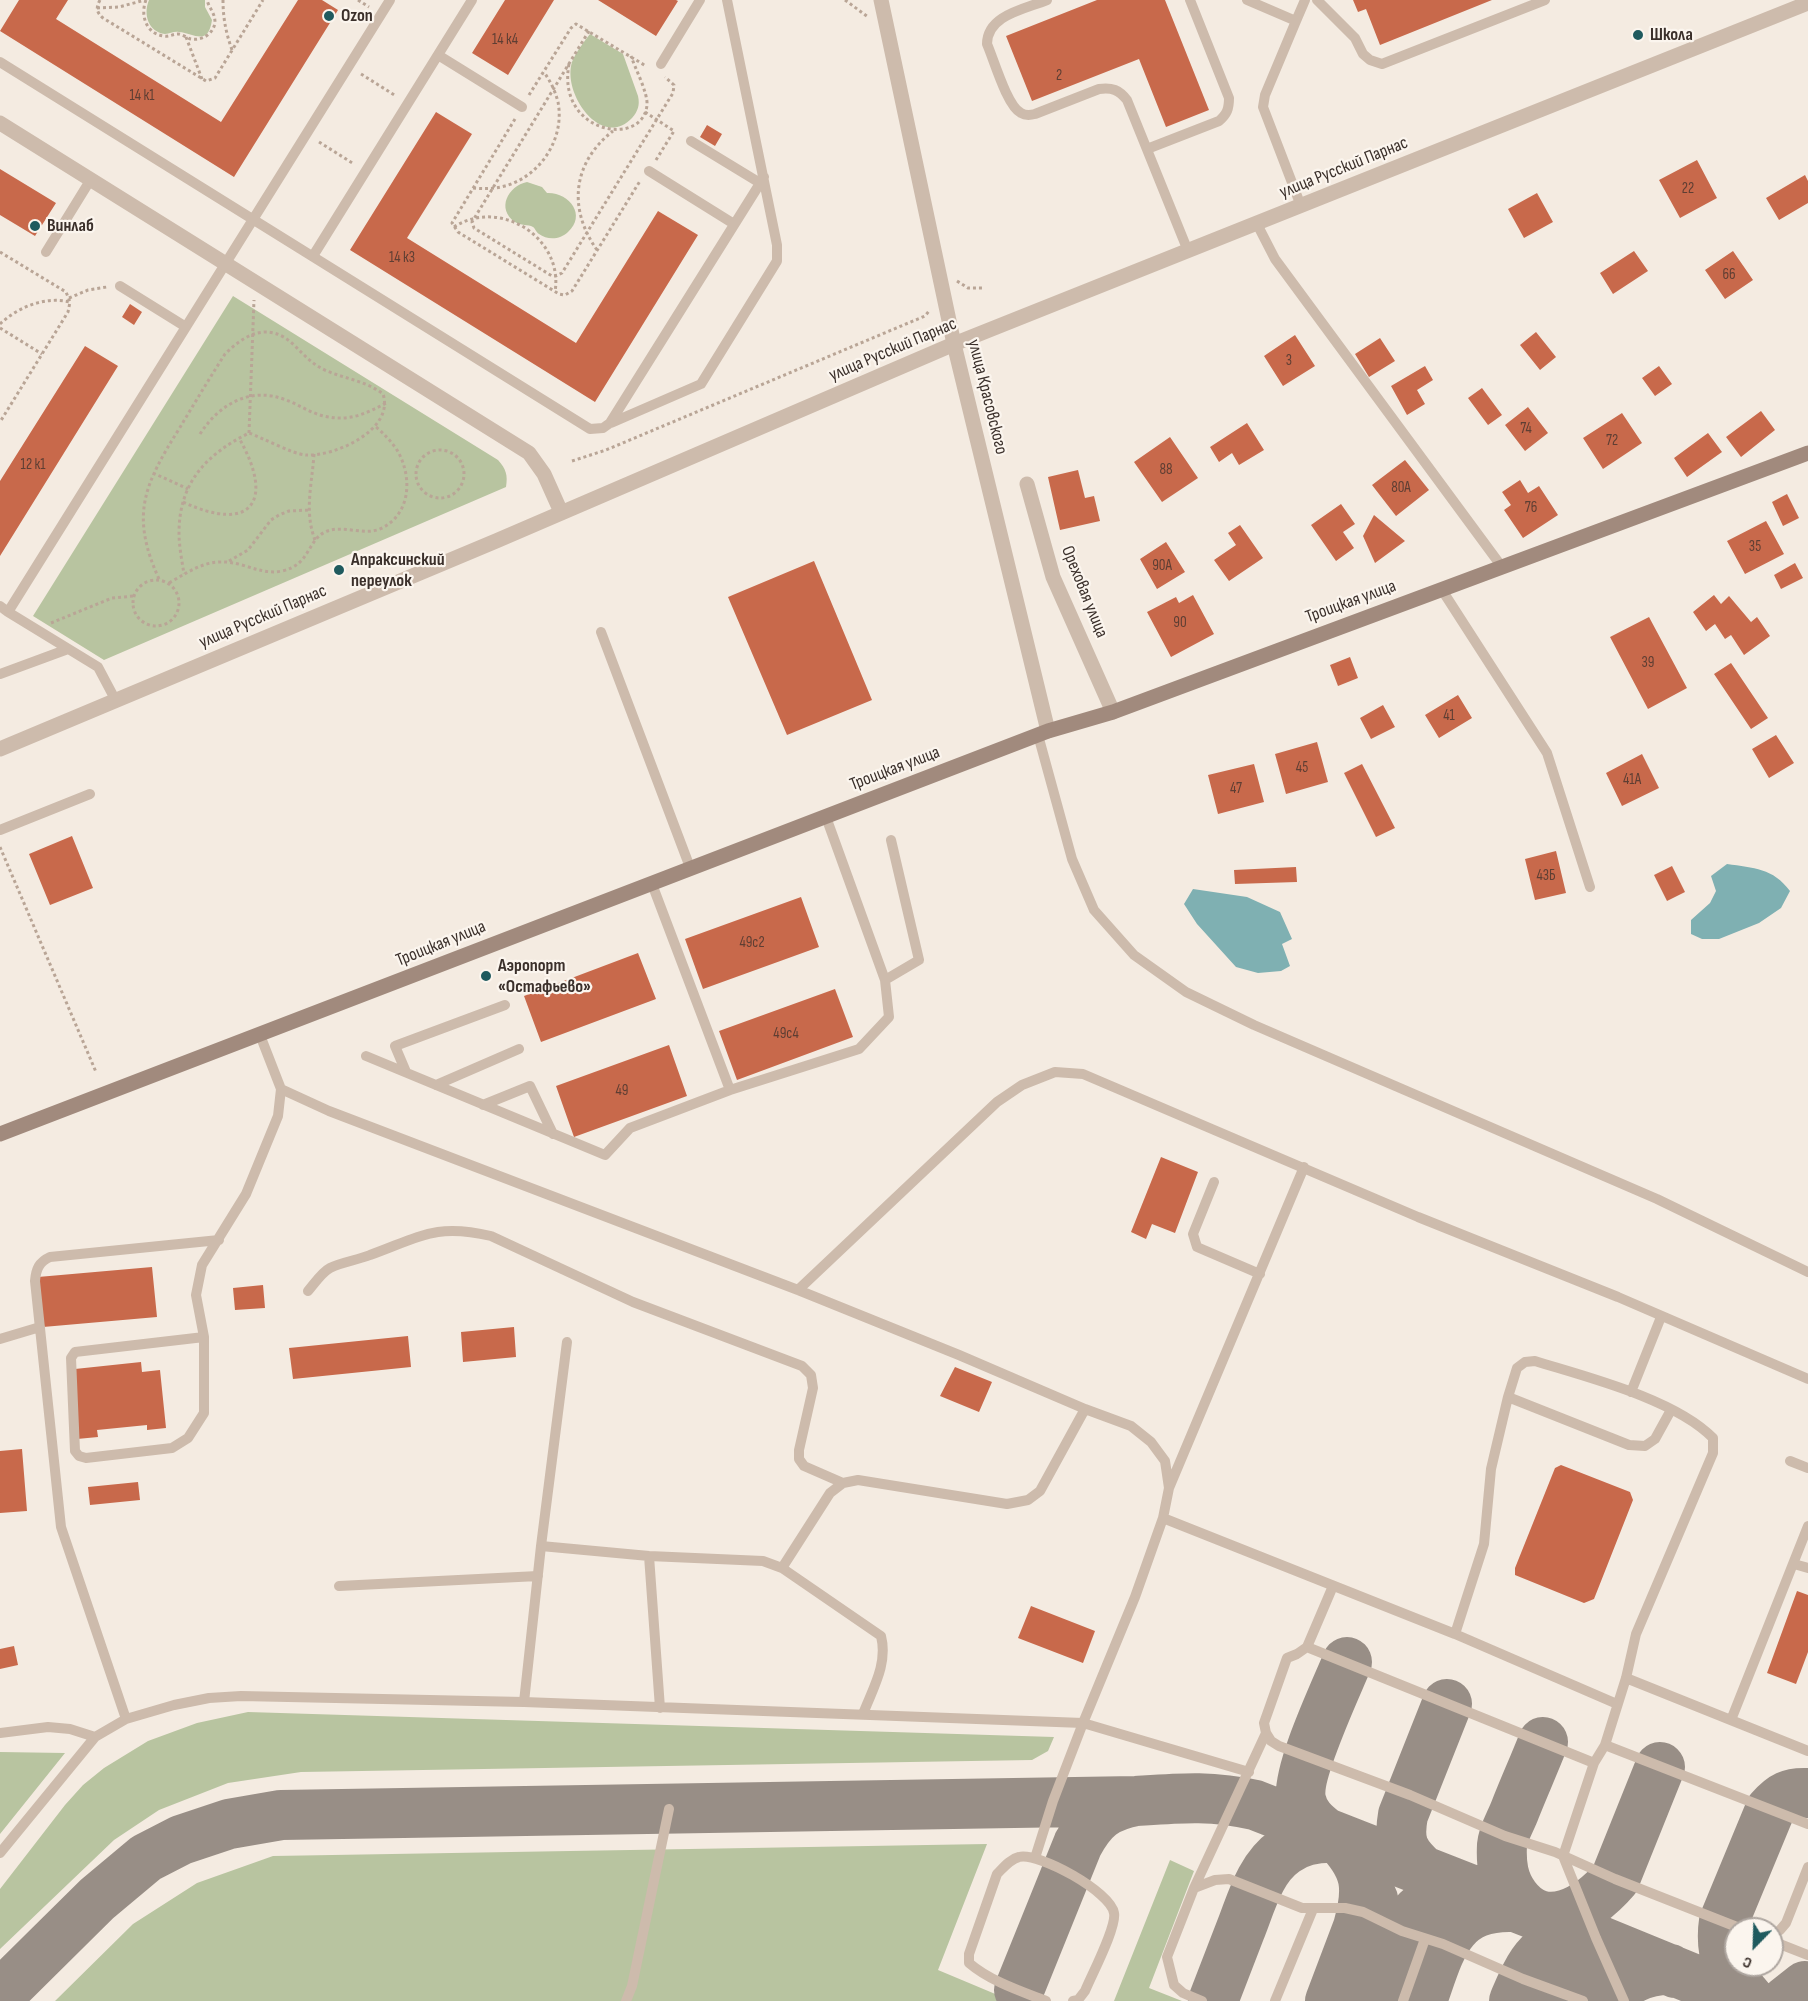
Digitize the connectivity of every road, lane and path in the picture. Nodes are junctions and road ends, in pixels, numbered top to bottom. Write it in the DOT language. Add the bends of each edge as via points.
graph roads {
  1 [pos="100,0"];
  2 [pos="146,0"];
  3 [pos="207,0"];
  4 [pos="223,0"];
  5 [pos="263,0"];
  6 [pos="390,0"];
  7 [pos="472,0"];
  8 [pos="700,0"];
  9 [pos="845,0"];
  10 [pos="881,0"];
  11 [pos="1047,0"];
  12 [pos="1190,0"];
  13 [pos="1247,0"];
  14 [pos="1305,0"];
  15 [pos="1317,0"];
  16 [pos="1545,0"];
  17 [pos="726,1"];
  18 [pos="1808,3"];
  19 [pos="96,8"];
  20 [pos="871,21"];
  21 [pos="1296,21"];
  22 [pos="589,31"];
  23 [pos="186,37"];
  24 [pos="232,50"];
  25 [pos="438,55"];
  26 [pos="631,56"];
  27 [pos="0,62"];
  28 [pos="569,63"];
  29 [pos="661,64"];
  30 [pos="348,66"];
  31 [pos="647,67"];
  32 [pos="544,72"];
  33 [pos="663,76"];
  34 [pos="202,80"];
  35 [pos="554,88"];
  36 [pos="408,103"];
  37 [pos="522,107"];
  38 [pos="645,112"];
  39 [pos="657,120"];
  40 [pos="0,123"];
  41 [pos="615,130"];
  42 [pos="674,131"];
  43 [pos="306,134"];
  44 [pos="691,141"];
  45 [pos="1147,149"];
  46 [pos="366,171"];
  47 [pos="649,171"];
  48 [pos="91,179"];
  49 [pos="762,180"];
  50 [pos="472,188"];
  51 [pos="491,189"];
  52 [pos="1301,206"];
  53 [pos="253,219"];
  54 [pos="473,219"];
  55 [pos="734,224"];
  56 [pos="1257,224"];
  57 [pos="454,228"];
  58 [pos="586,234"];
  59 [pos="597,250"];
  60 [pos="1188,251"];
  61 [pos="0,252"];
  62 [pos="46,252"];
  63 [pos="313,256"];
  64 [pos="226,263"];
  65 [pos="952,275"];
  66 [pos="556,276"];
  67 [pos="254,281"];
  68 [pos="120,286"];
  69 [pos="983,288"];
  70 [pos="555,292"];
  71 [pos="70,300"];
  72 [pos="932,308"];
  73 [pos="0,326"];
  74 [pos="186,327"];
  75 [pos="253,333"];
  76 [pos="954,344"];
  77 [pos="42,354"];
  78 [pos="251,396"];
  79 [pos="386,403"];
  80 [pos="0,422"];
  81 [pos="610,423"];
  82 [pos="375,426"];
  83 [pos="249,433"];
  84 [pos="200,434"];
  85 [pos="239,438"];
  86 [pos="1808,453"];
  87 [pos="314,454"];
  88 [pos="572,461"];
  89 [pos="153,473"];
  90 [pos="416,476"];
  91 [pos="407,480"];
  92 [pos="1027,484"];
  93 [pos="188,489"];
  94 [pos="183,502"];
  95 [pos="308,510"];
  96 [pos="561,512"];
  97 [pos="315,540"];
  98 [pos="227,562"];
  99 [pos="1502,567"];
  100 [pos="184,574"];
  101 [pos="159,579"];
  102 [pos="170,583"];
  103 [pos="1442,590"];
  104 [pos="134,596"];
  105 [pos="4,609"];
  106 [pos="37,629"];
  107 [pos="601,632"];
  108 [pos="68,649"];
  109 [pos="1,673"];
  110 [pos="116,701"];
  111 [pos="1113,712"];
  112 [pos="1043,733"];
  113 [pos="0,749"];
  114 [pos="90,794"];
  115 [pos="826,817"];
  116 [pos="0,830"];
  117 [pos="891,840"];
  118 [pos="0,847"];
  119 [pos="691,870"];
  120 [pos="652,884"];
  121 [pos="1590,887"];
  122 [pos="885,980"];
  123 [pos="505,1005"];
  124 [pos="260,1035"];
  125 [pos="519,1049"];
  126 [pos="366,1056"];
  127 [pos="96,1072"];
  128 [pos="406,1072"];
  129 [pos="436,1085"];
  130 [pos="281,1089"];
  131 [pos="730,1090"];
  132 [pos="483,1105"];
  133 [pos="0,1134"];
  134 [pos="553,1134"];
  135 [pos="1304,1167"];
  136 [pos="1214,1182"];
  137 [pos="219,1240"];
  138 [pos="1808,1272"];
  139 [pos="1260,1274"];
  140 [pos="798,1290"];
  141 [pos="308,1291"];
  142 [pos="1661,1317"];
  143 [pos="40,1327"];
  144 [pos="204,1337"];
  145 [pos="0,1339"];
  146 [pos="567,1342"];
  147 [pos="1808,1379"];
  148 [pos="1631,1392"];
  149 [pos="1508,1397"];
  150 [pos="1085,1409"];
  151 [pos="1671,1410"];
  152 [pos="1791,1461"];
  153 [pos="1808,1468"];
  154 [pos="843,1483"];
  155 [pos="1169,1488"];
  156 [pos="1163,1518"];
  157 [pos="1808,1526"];
  158 [pos="541,1546"];
  159 [pos="649,1556"];
  160 [pos="1794,1564"];
  161 [pos="782,1568"];
  162 [pos="1808,1569"];
  163 [pos="538,1576"];
  164 [pos="339,1586"];
  165 [pos="1333,1586"];
  166 [pos="1455,1634"];
  167 [pos="1307,1647"];
  168 [pos="1626,1678"];
  169 [pos="524,1702"];
  170 [pos="1617,1704"];
  171 [pos="660,1708"];
  172 [pos="863,1714"];
  173 [pos="126,1719"];
  174 [pos="1731,1720"];
  175 [pos="1083,1723"];
  176 [pos="0,1733"];
  177 [pos="1266,1733"];
  178 [pos="94,1737"];
  179 [pos="1605,1745"];
  180 [pos="1808,1751"];
  181 [pos="1594,1763"];
  182 [pos="1249,1772"];
  183 [pos="669,1809"];
  184 [pos="1808,1824"];
  185 [pos="0,1853"];
  186 [pos="1563,1856"];
  187 [pos="1035,1858"];
  188 [pos="1808,1867"];
  189 [pos="1194,1888"];
  190 [pos="1313,1909"];
  191 [pos="1724,1922"];
  192 [pos="1784,1925"];
  193 [pos="1425,1939"];
  194 [pos="1784,1946"];
  195 [pos="1808,1955"];
  196 [pos="626,2001"];
  197 [pos="1046,2001"];
  198 [pos="1073,2001"];
  199 [pos="1202,2001"];
  200 [pos="1275,2001"];
  201 [pos="1402,2001"];
  202 [pos="1583,2001"];
  203 [pos="1623,2001"];
  1 -- 19 [label="path"];
  2 -- 19 [label="path" via="119,8"];
  2 -- 23 [label="path" via="144,20 152,31"];
  3 -- 23 [label="path" via="215,17 211,32 202,38"];
  4 -- 24 [label="path" via="224,25"];
  5 -- 24 [label="path"];
  6 -- 30 [label="lane"];
  7 -- 25 [label="lane"];
  8 -- 29 [label="lane"];
  9 -- 20 [label="path"];
  10 -- 76 [label="street, улица Красовского"];
  11 -- 45 [label="lane" via="998,20 990,28 987,44 1011,104 1020,113 1035,114 1099,89 1116,90 1127,100"];
  12 -- 45 [label="lane" via="1229,98 1229,108 1219,121"];
  13 -- 21 [label="lane"];
  14 -- 21 [label="lane"];
  15 -- 16 [label="lane" via="1355,38 1363,54 1382,64"];
  17 -- 49 [label="lane"];
  18 -- 52 [label="street, улица Русский Парнас"];
  19 -- 34 [label="path" via="102,18"];
  21 -- 52 [label="lane" via="1263,107"];
  22 -- 26 [label="path"];
  22 -- 28 [label="path"];
  22 -- 32 [label="path" via="579,24 573,25"];
  23 -- 34 [label="path"];
  24 -- 34 [label="path" via="214,78"];
  25 -- 36 [label="lane"];
  25 -- 37 [label="lane"];
  26 -- 31 [label="path"];
  26 -- 38 [label="path" via="646,98"];
  27 -- 53 [label="lane"];
  28 -- 35 [label="path"];
  28 -- 41 [label="path" via="568,91 576,109 593,124"];
  30 -- 36 [label="path"];
  30 -- 43 [label="lane"];
  32 -- 35 [label="path"];
  32 -- 37 [label="path"];
  33 -- 39 [label="path" via="673,83 675,90"];
  35 -- 51 [label="path"];
  35 -- 51 [label="path" via="558,122 548,154 518,182"];
  36 -- 46 [label="lane"];
  37 -- 50 [label="path"];
  38 -- 39 [label="path"];
  38 -- 41 [label="path" via="628,128"];
  39 -- 42 [label="path"];
  39 -- 58 [label="path"];
  40 -- 48 [label="street"];
  41 -- 58 [label="path" via="598,144 579,181 579,210"];
  42 -- 44 [label="path"];
  42 -- 47 [label="path"];
  43 -- 46 [label="path"];
  43 -- 53 [label="lane"];
  44 -- 49 [label="lane"];
  45 -- 60 [label="lane"];
  46 -- 63 [label="lane"];
  47 -- 55 [label="lane"];
  47 -- 59 [label="path"];
  48 -- 62 [label="lane"];
  48 -- 64 [label="street"];
  49 -- 55 [label="lane"];
  49 -- 81 [label="lane" via="777,261 708,376 697,387"];
  50 -- 51 [label="path"];
  50 -- 57 [label="path" via="452,220"];
  51 -- 54 [label="path"];
  52 -- 56 [label="street, улица Русский Парнас"];
  53 -- 63 [label="lane"];
  53 -- 64 [label="lane"];
  54 -- 57 [label="path"];
  54 -- 66 [label="path" via="474,228"];
  54 -- 66 [label="path" via="507,219 529,230 546,248"];
  55 -- 81 [label="lane"];
  56 -- 60 [label="street, улица Русский Парнас"];
  56 -- 99 [label="lane" via="1275,259"];
  57 -- 70 [label="path"];
  58 -- 59 [label="path"];
  58 -- 66 [label="path" via="562,273"];
  59 -- 70 [label="path" via="572,291 562,295"];
  60 -- 76 [label="street, улица Русский Парнас"];
  61 -- 71 [label="path" via="66,292"];
  63 -- 81 [label="lane" via="590,429"];
  64 -- 67 [label="street"];
  64 -- 74 [label="lane"];
  65 -- 69 [label="path" via="968,288"];
  66 -- 70 [label="path"];
  67 -- 75 [label="path"];
  67 -- 96 [label="street" via="529,453"];
  68 -- 71 [label="path" via="88,290"];
  68 -- 74 [label="lane"];
  71 -- 73 [label="path" via="34,304 19,310"];
  71 -- 77 [label="path" via="68,312"];
  72 -- 88 [label="path" via="925,316 617,446"];
  73 -- 77 [label="path"];
  74 -- 105 [label="lane"];
  75 -- 78 [label="path"];
  75 -- 79 [label="path" via="268,332 281,337 316,365 375,388"];
  75 -- 89 [label="path" via="225,354"];
  76 -- 96 [label="street, улица Русский Парнас"];
  76 -- 112 [label="street, улица Красовского"];
  77 -- 80 [label="path"];
  78 -- 79 [label="path" via="279,398 314,413 339,418 362,415"];
  78 -- 83 [label="path"];
  78 -- 84 [label="path" via="216,413"];
  79 -- 82 [label="path"];
  82 -- 87 [label="path" via="345,447"];
  82 -- 91 [label="path" via="398,452"];
  83 -- 85 [label="path"];
  83 -- 87 [label="path" via="303,455"];
  85 -- 93 [label="path" via="213,455"];
  85 -- 94 [label="path" via="255,478 257,493 251,507 231,516 213,514"];
  86 -- 99 [label="street, Троицкая улица"];
  87 -- 95 [label="path"];
  89 -- 93 [label="path"];
  89 -- 101 [label="path" via="146,490 144,538"];
  90 -- 90 [label="path" via="425,455 447,450 457,456 465,477 451,496 440,498 420,487"];
  90 -- 91 [label="path"];
  91 -- 97 [label="path" via="406,501 396,519 378,530 331,530"];
  92 -- 111 [label="street, Ореховая улица" via="1053,577"];
  93 -- 94 [label="path"];
  94 -- 100 [label="path" via="179,534"];
  95 -- 97 [label="path"];
  95 -- 98 [label="path" via="279,514 248,550"];
  96 -- 110 [label="street, улица Русский Парнас"];
  97 -- 98 [label="path" via="308,554 284,571 269,573"];
  98 -- 100 [label="path" via="201,564"];
  99 -- 103 [label="street, Троицкая улица"];
  100 -- 102 [label="path"];
  101 -- 102 [label="path"];
  101 -- 104 [label="path" via="143,583"];
  102 -- 104 [label="path" via="180,603 177,614 158,626 138,618"];
  103 -- 111 [label="street, Троицкая улица"];
  103 -- 121 [label="lane" via="1547,753"];
  104 -- 106 [label="path" via="101,601"];
  105 -- 106 [label="lane"];
  106 -- 108 [label="lane"];
  107 -- 119 [label="lane"];
  108 -- 109 [label="lane"];
  108 -- 110 [label="lane" via="98,667"];
  110 -- 113 [label="street, улица Русский Парнас"];
  111 -- 112 [label="street, Троицкая улица"];
  112 -- 115 [label="street, Троицкая улица"];
  112 -- 138 [label="lane" via="1072,859 1094,910 1134,956 1186,992 1254,1025 1658,1199"];
  114 -- 116 [label="lane"];
  115 -- 119 [label="street, Троицкая улица"];
  115 -- 122 [label="lane"];
  117 -- 122 [label="lane" via="920,960"];
  118 -- 127 [label="path"];
  119 -- 120 [label="street, Троицкая улица"];
  120 -- 124 [label="street, Троицкая улица"];
  120 -- 131 [label="lane"];
  122 -- 131 [label="lane" via="890,1017 859,1049"];
  123 -- 128 [label="lane" via="395,1046"];
  124 -- 130 [label="lane"];
  124 -- 133 [label="street, Троицкая улица"];
  125 -- 129 [label="lane"];
  126 -- 128 [label="lane"];
  128 -- 129 [label="lane"];
  129 -- 132 [label="lane"];
  130 -- 137 [label="lane" via="271,1135 246,1194"];
  130 -- 140 [label="lane" via="329,1111"];
  131 -- 134 [label="lane" via="630,1128 605,1155"];
  132 -- 134 [label="lane"];
  132 -- 134 [label="lane" via="530,1086"];
  135 -- 139 [label="lane"];
  135 -- 140 [label="lane" via="1083,1074 1055,1072 1022,1085 998,1102"];
  135 -- 142 [label="lane"];
  136 -- 139 [label="lane" via="1192,1234 1194,1242 1197,1247"];
  137 -- 143 [label="lane" via="50,1257 36,1270"];
  137 -- 144 [label="lane" via="202,1265 196,1295"];
  139 -- 155 [label="lane"];
  140 -- 150 [label="lane"];
  141 -- 154 [label="lane" via="329,1268 423,1234 448,1230 491,1236 633,1302 802,1366 811,1375 813,1388 799,1459 804,1466"];
  142 -- 147 [label="lane"];
  142 -- 148 [label="lane"];
  143 -- 145 [label="lane"];
  143 -- 173 [label="lane" via="61,1527"];
  144 -- 144 [label="lane" via="75,1352 71,1358 75,1451 86,1458 172,1448 188,1438 204,1413"];
  146 -- 158 [label="lane"];
  148 -- 149 [label="lane" via="1535,1361 1517,1368"];
  148 -- 151 [label="lane"];
  149 -- 151 [label="lane" via="1629,1445 1645,1446 1655,1439"];
  149 -- 166 [label="lane" via="1491,1469 1484,1544"];
  150 -- 154 [label="lane" via="1040,1491 1028,1500 1007,1504 858,1480"];
  150 -- 155 [label="lane" via="1131,1426 1151,1442 1165,1461"];
  151 -- 168 [label="lane" via="1707,1431 1713,1438 1713,1453 1636,1634"];
  152 -- 153 [label="lane"];
  154 -- 161 [label="lane" via="830,1493"];
  155 -- 156 [label="lane"];
  156 -- 165 [label="lane"];
  156 -- 175 [label="lane"];
  157 -- 160 [label="lane"];
  158 -- 159 [label="lane"];
  158 -- 163 [label="lane"];
  159 -- 161 [label="lane" via="763,1561"];
  159 -- 171 [label="lane"];
  160 -- 162 [label="lane"];
  160 -- 174 [label="lane"];
  161 -- 172 [label="lane" via="881,1636 883,1663"];
  163 -- 164 [label="lane"];
  163 -- 169 [label="lane"];
  165 -- 166 [label="lane"];
  165 -- 167 [label="lane"];
  166 -- 170 [label="lane"];
  167 -- 177 [label="lane" via="1287,1658 1264,1723"];
  167 -- 181 [label="lane"];
  168 -- 170 [label="lane"];
  168 -- 174 [label="lane"];
  169 -- 171 [label="lane"];
  169 -- 173 [label="lane" via="241,1696 197,1700"];
  170 -- 179 [label="lane"];
  171 -- 172 [label="lane"];
  172 -- 175 [label="lane"];
  173 -- 178 [label="lane"];
  174 -- 180 [label="lane"];
  175 -- 182 [label="lane"];
  175 -- 187 [label="lane"];
  176 -- 178 [label="lane" via="48,1727"];
  177 -- 182 [label="lane"];
  177 -- 186 [label="lane" via="1279,1746"];
  178 -- 185 [label="lane"];
  179 -- 181 [label="lane"];
  179 -- 184 [label="lane"];
  181 -- 186 [label="lane"];
  182 -- 189 [label="lane"];
  183 -- 196 [label="lane"];
  186 -- 191 [label="lane"];
  186 -- 203 [label="lane"];
  187 -- 197 [label="lane" via="1019,1857 997,1874 969,1963"];
  187 -- 198 [label="lane" via="1089,1885 1108,1900 1114,1914 1112,1928 1085,1991"];
  188 -- 192 [label="lane"];
  189 -- 190 [label="lane" via="1229,1879"];
  189 -- 199 [label="lane" via="1167,1957 1174,1985"];
  190 -- 193 [label="lane" via="1363,1912"];
  190 -- 200 [label="lane"];
  193 -- 201 [label="lane"];
  193 -- 202 [label="lane"];
  194 -- 195 [label="lane"];
}
